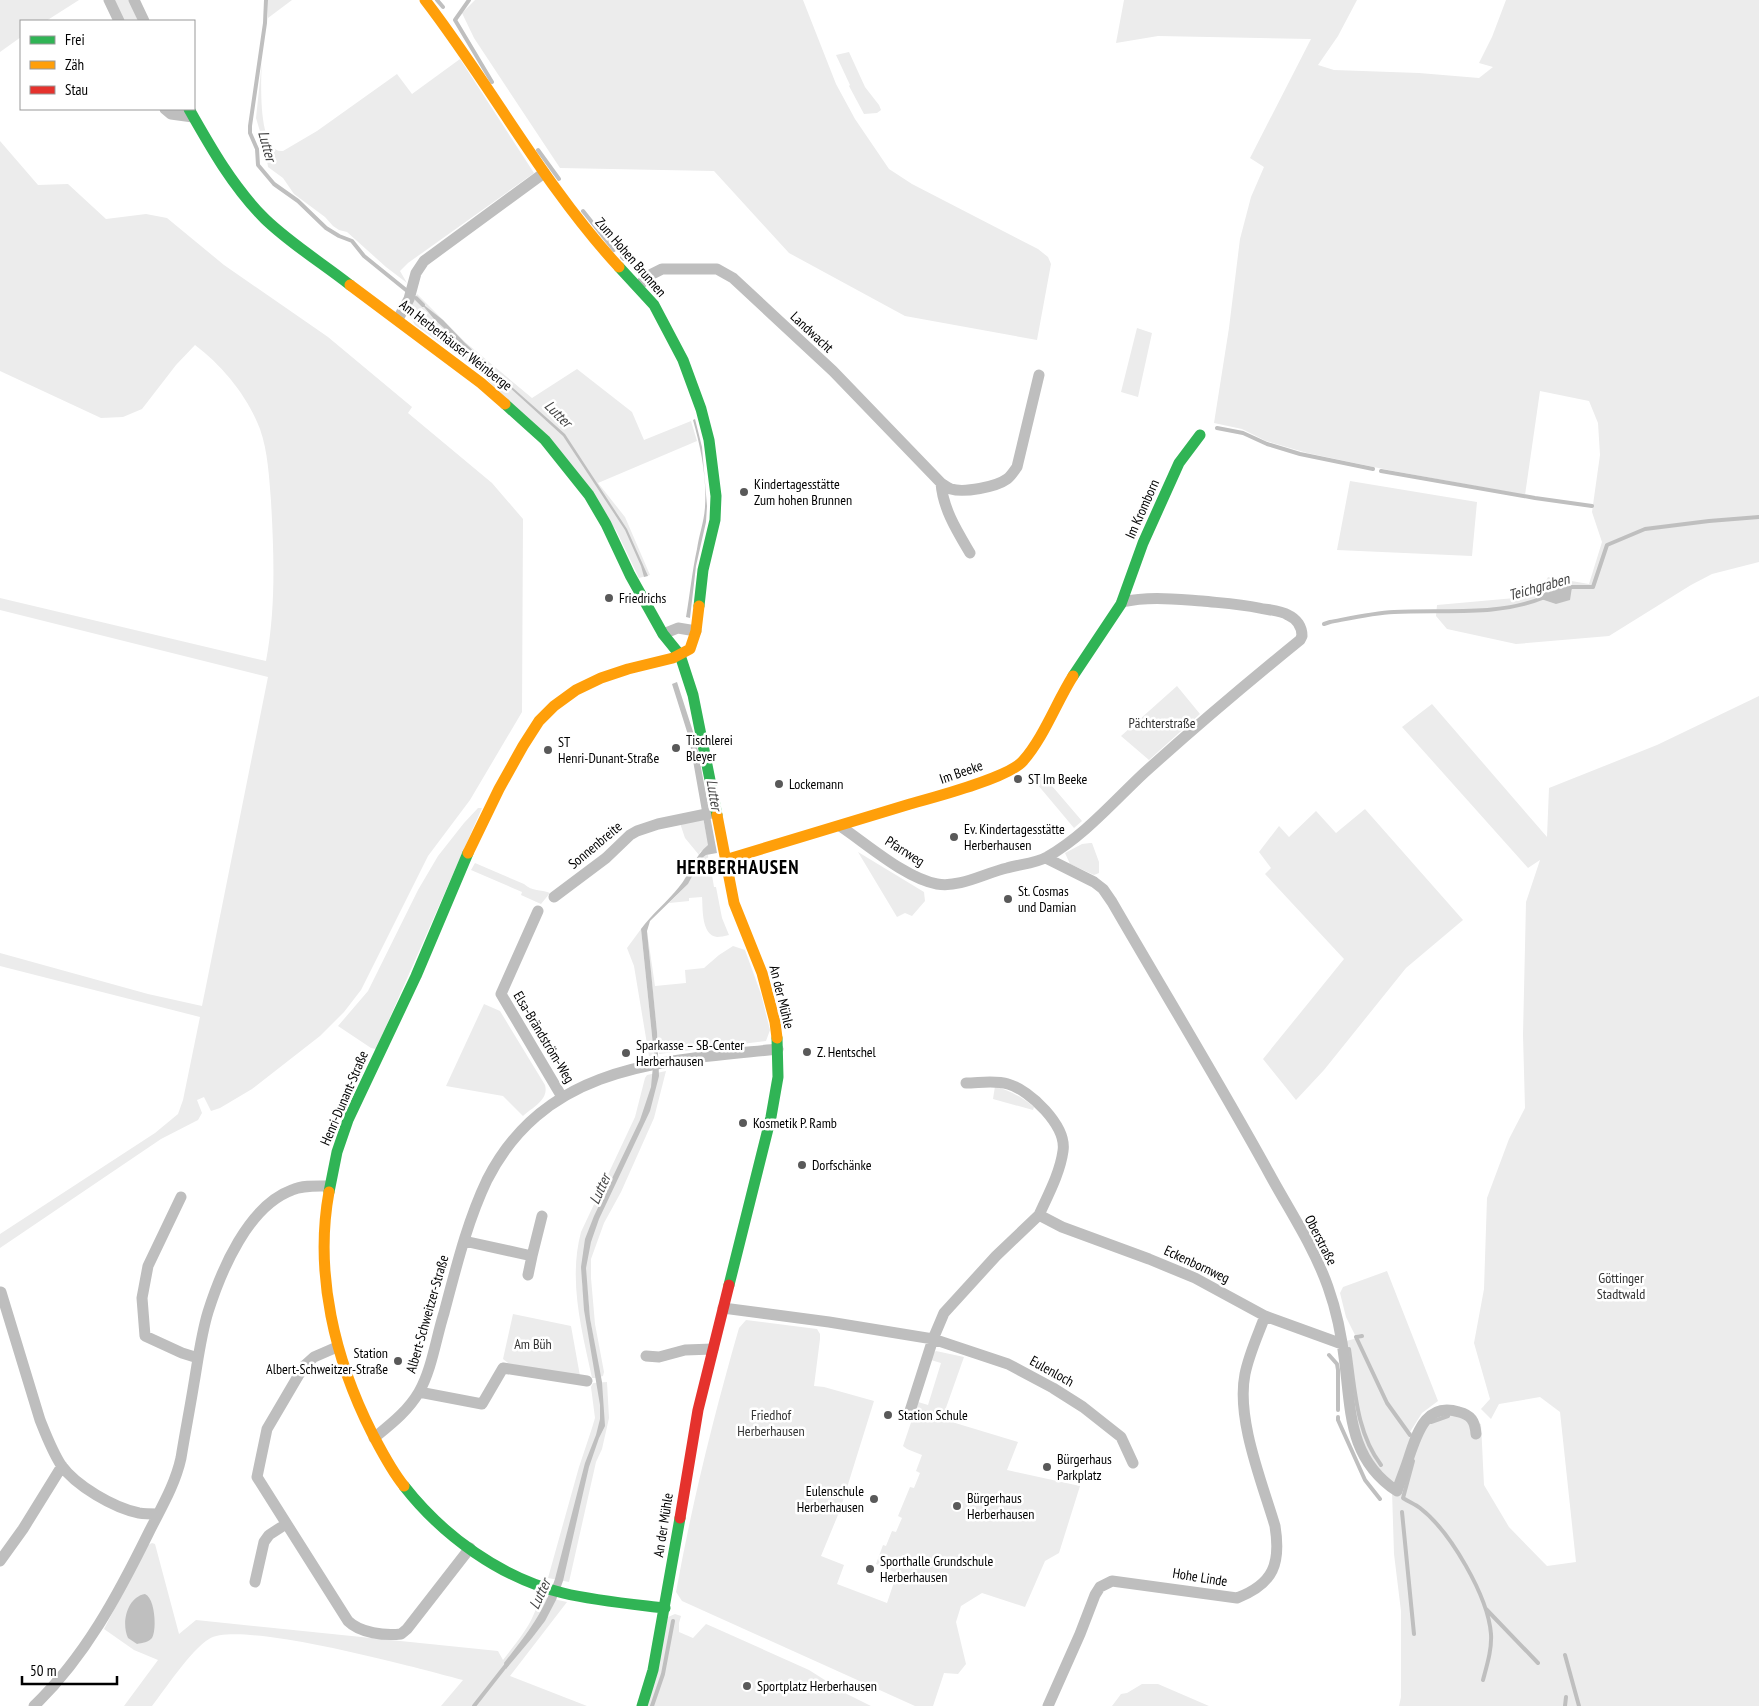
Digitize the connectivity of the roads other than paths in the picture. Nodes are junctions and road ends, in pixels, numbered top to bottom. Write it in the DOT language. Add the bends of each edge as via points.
graph roads {
  1 [pos="109,0"];
  2 [pos="134,0"];
  3 [pos="425,0"];
  4 [pos="119,20"];
  5 [pos="144,20"];
  6 [pos="166,110"];
  7 [pos="191,113"];
  8 [pos="544,173"];
  9 [pos="638,286"];
  10 [pos="398,319"];
  11 [pos="1039,375"];
  12 [pos="1200,435"];
  13 [pos="941,483"];
  14 [pos="970,554"];
  15 [pos="1122,602"];
  16 [pos="696,630"];
  17 [pos="663,634"];
  18 [pos="680,655"];
  19 [pos="709,813"];
  20 [pos="840,826"];
  21 [pos="1046,858"];
  22 [pos="725,860"];
  23 [pos="554,897"];
  24 [pos="538,910"];
  25 [pos="778,1049"];
  26 [pos="966,1083"];
  27 [pos="562,1097"];
  28 [pos="329,1186"];
  29 [pos="181,1197"];
  30 [pos="1038,1215"];
  31 [pos="542,1216"];
  32 [pos="464,1241"];
  33 [pos="532,1256"];
  34 [pos="528,1275"];
  35 [pos="1,1292"];
  36 [pos="723,1308"];
  37 [pos="1265,1316"];
  38 [pos="932,1338"];
  39 [pos="1342,1344"];
  40 [pos="337,1347"];
  41 [pos="713,1349"];
  42 [pos="646,1356"];
  43 [pos="198,1358"];
  44 [pos="587,1381"];
  45 [pos="418,1392"];
  46 [pos="910,1411"];
  47 [pos="1476,1434"];
  48 [pos="374,1438"];
  49 [pos="1133,1463"];
  50 [pos="62,1466"];
  51 [pos="158,1514"];
  52 [pos="286,1524"];
  53 [pos="470,1548"];
  54 [pos="0,1561"];
  55 [pos="255,1582"];
  56 [pos="665,1608"];
  57 [pos="34,1706"];
  58 [pos="642,1706"];
  59 [pos="1048,1706"];
  1 -- 4 [label="street"];
  2 -- 5 [label="street"];
  3 -- 8 [label="street, Zum Hohen Brunnen"];
  6 -- 7 [label="street, Am Herberhäuser Weinberge" via="171,114"];
  7 -- 10 [label="street, Am Herberhäuser Weinberge" via="230,179 254,209 281,233"];
  8 -- 9 [label="street, Zum Hohen Brunnen" via="602,249"];
  8 -- 10 [label="street" via="424,261"];
  9 -- 13 [label="street, Landwacht" via="662,269 717,269 733,278 832,371"];
  9 -- 16 [label="street, Zum Hohen Brunnen" via="654,305 683,360 709,440 716,496 715,520 703,570"];
  10 -- 17 [label="street, Am Herberhäuser Weinberge" via="508,405 556,452 589,495"];
  11 -- 13 [label="street, Landwacht" via="1017,467 1009,478 998,484 967,490 952,490"];
  12 -- 15 [label="street, Im Kromborn" via="1179,463 1143,543"];
  13 -- 14 [label="street" via="942,498 950,518"];
  15 -- 20 [label="street, Im Beeke" via="1063,692 1032,750 1015,768 964,788"];
  15 -- 21 [label="street" via="1165,598 1250,606 1284,613 1297,622 1302,632 1300,640"];
  16 -- 17 [label="street" via="678,628"];
  16 -- 18 [label="street, Zum Hohen Brunnen" via="690,649"];
  17 -- 18 [label="street, Am Herberhäuser Weinberge"];
  18 -- 19 [label="street, An der Mühle" via="693,695"];
  18 -- 28 [label="street, Henri-Dunant-Straße" via="594,681 559,702 532,730 487,811 418,972 353,1109 339,1144"];
  19 -- 22 [label="street, An der Mühle"];
  19 -- 23 [label="street, Sonnenbreite" via="637,831"];
  20 -- 21 [label="street, Pfarrweg" via="911,874 936,884 960,883"];
  20 -- 22 [label="street, Im Beeke"];
  21 -- 39 [label="street, Oberstraße" via="1094,882 1112,902 1315,1258 1335,1307"];
  22 -- 25 [label="street, An der Mühle" via="734,903 770,999"];
  24 -- 27 [label="street, Elsa-Brändström-Weg" via="501,994"];
  25 -- 27 [label="street, Albert-Schweitzer-Straße" via="672,1061 615,1073"];
  25 -- 36 [label="street, An der Mühle" via="776,1098"];
  26 -- 30 [label="street" via="999,1082 1018,1088 1058,1126 1063,1151 1053,1184"];
  27 -- 32 [label="street, Albert-Schweitzer-Straße" via="527,1125 504,1152 480,1196"];
  28 -- 40 [label="street, Henri-Dunant-Straße" via="324,1262"];
  28 -- 43 [label="street" via="303,1187 283,1194 268,1204 250,1224 213,1296"];
  29 -- 43 [label="street" via="148,1266 142,1298 144,1336"];
  30 -- 37 [label="street, Eckenbornweg" via="1195,1278"];
  30 -- 38 [label="street" via="956,1298 944,1313"];
  31 -- 33 [label="street"];
  32 -- 33 [label="street"];
  32 -- 45 [label="street, Albert-Schweitzer-Straße"];
  33 -- 34 [label="street"];
  35 -- 50 [label="street" via="46,1438"];
  36 -- 38 [label="street, Eulenloch"];
  36 -- 41 [label="street, An der Mühle"];
  37 -- 39 [label="street, Eckenbornweg"];
  37 -- 59 [label="street, Hohe Linde" via="1247,1367 1243,1400 1246,1429 1275,1526 1276,1560 1267,1580 1253,1592 1237,1598 1112,1581 1100,1587"];
  38 -- 46 [label="street"];
  38 -- 49 [label="street, Eulenloch" via="1008,1364 1053,1388 1121,1437"];
  39 -- 47 [label="street, Oberstraße" via="1351,1421 1356,1435 1367,1461 1397,1491 1417,1434 1431,1415 1443,1410 1460,1412 1476,1423"];
  40 -- 48 [label="street, Henri-Dunant-Straße"];
  40 -- 52 [label="street" via="308,1362 267,1429 257,1477"];
  41 -- 42 [label="street"];
  41 -- 56 [label="street, An der Mühle" via="696,1418"];
  43 -- 51 [label="street" via="178,1469"];
  44 -- 45 [label="street" via="503,1368 482,1404"];
  45 -- 48 [label="street, Albert-Schweitzer-Straße" via="397,1419"];
  48 -- 53 [label="street, Henri-Dunant-Straße" via="414,1498 440,1525"];
  50 -- 51 [label="street" via="100,1497 121,1508"];
  50 -- 54 [label="street"];
  51 -- 57 [label="street" via="85,1647"];
  52 -- 53 [label="street" via="348,1621 368,1632 396,1635 404,1632"];
  52 -- 55 [label="street" via="264,1542"];
  53 -- 56 [label="street, Henri-Dunant-Straße" via="509,1572 544,1588 570,1595"];
  56 -- 58 [label="street, An der Mühle"];
}
